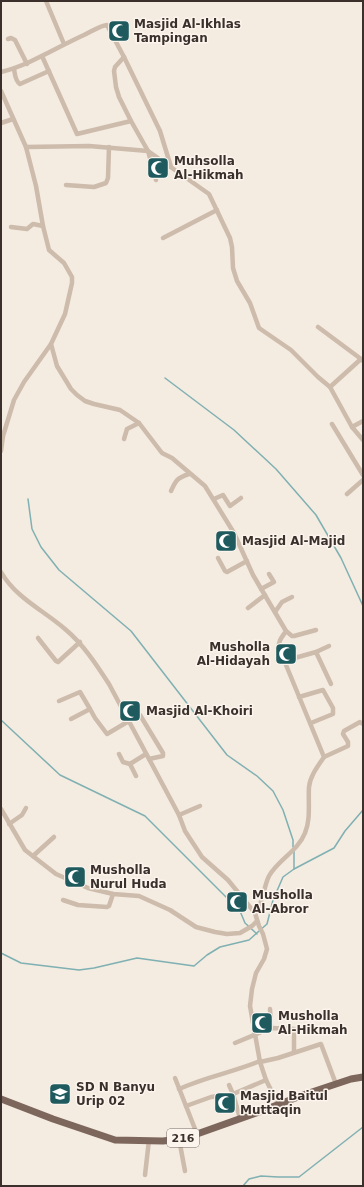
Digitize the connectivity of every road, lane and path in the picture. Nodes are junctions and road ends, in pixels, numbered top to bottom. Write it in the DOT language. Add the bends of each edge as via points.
graph roads {
  1 [pos="46,1"];
  2 [pos="8,39"];
  3 [pos="64,44"];
  4 [pos="42,56"];
  5 [pos="124,58"];
  6 [pos="27,64"];
  7 [pos="14,69"];
  8 [pos="1,72"];
  9 [pos="49,72"];
  10 [pos="1,91"];
  11 [pos="13,119"];
  12 [pos="131,121"];
  13 [pos="1,123"];
  14 [pos="26,147"];
  15 [pos="109,147"];
  16 [pos="148,151"];
  17 [pos="171,167"];
  18 [pos="156,180"];
  19 [pos="66,185"];
  20 [pos="217,210"];
  21 [pos="43,226"];
  22 [pos="11,228"];
  23 [pos="163,238"];
  24 [pos="318,327"];
  25 [pos="51,344"];
  26 [pos="362,360"];
  27 [pos="330,387"];
  28 [pos="363,421"];
  29 [pos="139,423"];
  30 [pos="332,424"];
  31 [pos="352,427"];
  32 [pos="124,438"];
  33 [pos="363,440"];
  34 [pos="1,451"];
  35 [pos="362,471"];
  36 [pos="189,474"];
  37 [pos="363,480"];
  38 [pos="171,491"];
  39 [pos="347,494"];
  40 [pos="241,498"];
  41 [pos="214,499"];
  42 [pos="218,558"];
  43 [pos="247,561"];
  44 [pos="1,572"];
  45 [pos="269,574"];
  46 [pos="261,589"];
  47 [pos="265,595"];
  48 [pos="292,597"];
  49 [pos="248,608"];
  50 [pos="275,612"];
  51 [pos="316,630"];
  52 [pos="286,632"];
  53 [pos="38,638"];
  54 [pos="80,642"];
  55 [pos="329,646"];
  56 [pos="316,652"];
  57 [pos="284,661"];
  58 [pos="331,684"];
  59 [pos="300,697"];
  60 [pos="59,701"];
  61 [pos="90,709"];
  62 [pos="140,714"];
  63 [pos="71,719"];
  64 [pos="129,721"];
  65 [pos="311,723"];
  66 [pos="363,724"];
  67 [pos="119,754"];
  68 [pos="148,756"];
  69 [pos="324,757"];
  70 [pos="130,764"];
  71 [pos="136,776"];
  72 [pos="200,806"];
  73 [pos="26,808"];
  74 [pos="1,809"];
  75 [pos="179,815"];
  76 [pos="9,824"];
  77 [pos="54,837"];
  78 [pos="33,856"];
  79 [pos="113,894"];
  80 [pos="63,900"];
  81 [pos="256,913"];
  82 [pos="257,921"];
  83 [pos="270,1009"];
  84 [pos="271,1028"];
  85 [pos="255,1034"];
  86 [pos="235,1043"];
  87 [pos="294,1052"];
  88 [pos="260,1061"];
  89 [pos="363,1077"];
  90 [pos="175,1078"];
  91 [pos="266,1080"];
  92 [pos="336,1084"];
  93 [pos="229,1085"];
  94 [pos="179,1089"];
  95 [pos="233,1094"];
  96 [pos="1,1099"];
  97 [pos="278,1104"];
  98 [pos="186,1106"];
  99 [pos="240,1118"];
  100 [pos="197,1134"];
  101 [pos="179,1139"];
  102 [pos="149,1140"];
  103 [pos="185,1171"];
  104 [pos="145,1175"];
  1 -- 3 [label="street"];
  2 -- 6 [label="street" via="15,40"];
  3 -- 4 [label="street"];
  3 -- 5 [label="street" via="107,25"];
  4 -- 6 [label="street"];
  4 -- 9 [label="street"];
  5 -- 12 [label="street" via="117,63 114,71 119,96"];
  5 -- 17 [label="street" via="160,131"];
  6 -- 7 [label="street"];
  7 -- 8 [label="street"];
  7 -- 9 [label="street" via="20,84"];
  9 -- 12 [label="street" via="77,134"];
  10 -- 11 [label="street"];
  11 -- 13 [label="street"];
  11 -- 14 [label="street"];
  12 -- 16 [label="street"];
  14 -- 15 [label="street"];
  14 -- 21 [label="street"];
  15 -- 16 [label="street"];
  15 -- 19 [label="street" via="106,183 94,187"];
  16 -- 17 [label="street"];
  16 -- 18 [label="street"];
  17 -- 20 [label="street" via="209,194"];
  20 -- 23 [label="street"];
  20 -- 27 [label="street" via="230,238 237,281 250,303 259,328 291,350"];
  21 -- 22 [label="street" via="33,224 27,229"];
  21 -- 25 [label="street" via="49,250 64,263 72,277 65,314"];
  24 -- 26 [label="street"];
  25 -- 29 [label="street" via="57,366 77,395 84,401 120,410"];
  25 -- 34 [label="street" via="14,400"];
  26 -- 27 [label="street"];
  27 -- 31 [label="street"];
  28 -- 31 [label="street"];
  29 -- 32 [label="street" via="127,429"];
  29 -- 36 [label="street" via="162,453 172,458"];
  30 -- 35 [label="street"];
  31 -- 33 [label="street"];
  36 -- 38 [label="street" via="179,477"];
  36 -- 41 [label="street" via="205,486"];
  37 -- 39 [label="street"];
  40 -- 41 [label="street" via="230,506 223,495"];
  41 -- 43 [label="street"];
  42 -- 43 [label="street" via="227,572"];
  43 -- 46 [label="street"];
  44 -- 54 [label="street" via="17,593 44,611"];
  45 -- 46 [label="street" via="274,582"];
  46 -- 47 [label="street"];
  47 -- 49 [label="street"];
  47 -- 50 [label="street"];
  48 -- 50 [label="street" via="282,602"];
  50 -- 52 [label="street"];
  51 -- 52 [label="street" via="294,636"];
  52 -- 57 [label="street" via="279,644"];
  53 -- 54 [label="street" via="58,662"];
  54 -- 64 [label="street" via="109,684"];
  55 -- 56 [label="street"];
  56 -- 57 [label="street"];
  56 -- 58 [label="street"];
  57 -- 59 [label="street"];
  59 -- 65 [label="street"];
  59 -- 65 [label="street" via="323,690 333,708 333,714"];
  60 -- 61 [label="street" via="80,692"];
  61 -- 63 [label="street"];
  61 -- 64 [label="street" via="107,734"];
  62 -- 68 [label="street" via="163,753 163,756"];
  64 -- 68 [label="street"];
  65 -- 69 [label="street"];
  66 -- 69 [label="street" via="360,722 344,731 348,746"];
  67 -- 70 [label="street" via="123,762"];
  68 -- 70 [label="street"];
  68 -- 75 [label="street"];
  69 -- 81 [label="street" via="311,778 305,834 275,867"];
  70 -- 71 [label="street"];
  72 -- 75 [label="street"];
  73 -- 76 [label="street" via="22,815"];
  74 -- 76 [label="street"];
  75 -- 81 [label="street" via="185,831 202,857 228,880"];
  76 -- 78 [label="street" via="24,850"];
  77 -- 78 [label="street"];
  78 -- 79 [label="street" via="56,874 88,888"];
  79 -- 80 [label="street" via="107,907 78,905"];
  79 -- 82 [label="street" via="139,896 205,930 235,934 247,930"];
  81 -- 82 [label="street"];
  82 -- 85 [label="street" via="267,949 252,989 250,1006"];
  83 -- 84 [label="street"];
  84 -- 85 [label="street"];
  84 -- 87 [label="street" via="294,1028"];
  85 -- 86 [label="street"];
  85 -- 88 [label="street"];
  87 -- 88 [label="street"];
  87 -- 92 [label="street" via="321,1044"];
  88 -- 91 [label="street"];
  88 -- 94 [label="street"];
  89 -- 92 [label="main road, 216"];
  90 -- 94 [label="street"];
  91 -- 95 [label="street"];
  91 -- 97 [label="street"];
  92 -- 97 [label="main road, 216"];
  93 -- 95 [label="street"];
  94 -- 98 [label="street"];
  95 -- 98 [label="street" via="211,1097"];
  95 -- 99 [label="street"];
  96 -- 102 [label="main road, 216" via="115,1140"];
  97 -- 99 [label="main road, 216"];
  98 -- 100 [label="street"];
  99 -- 100 [label="main road, 216"];
  100 -- 101 [label="main road, 216"];
  101 -- 102 [label="main road, 216"];
  101 -- 103 [label="street"];
  102 -- 104 [label="street"];
}
